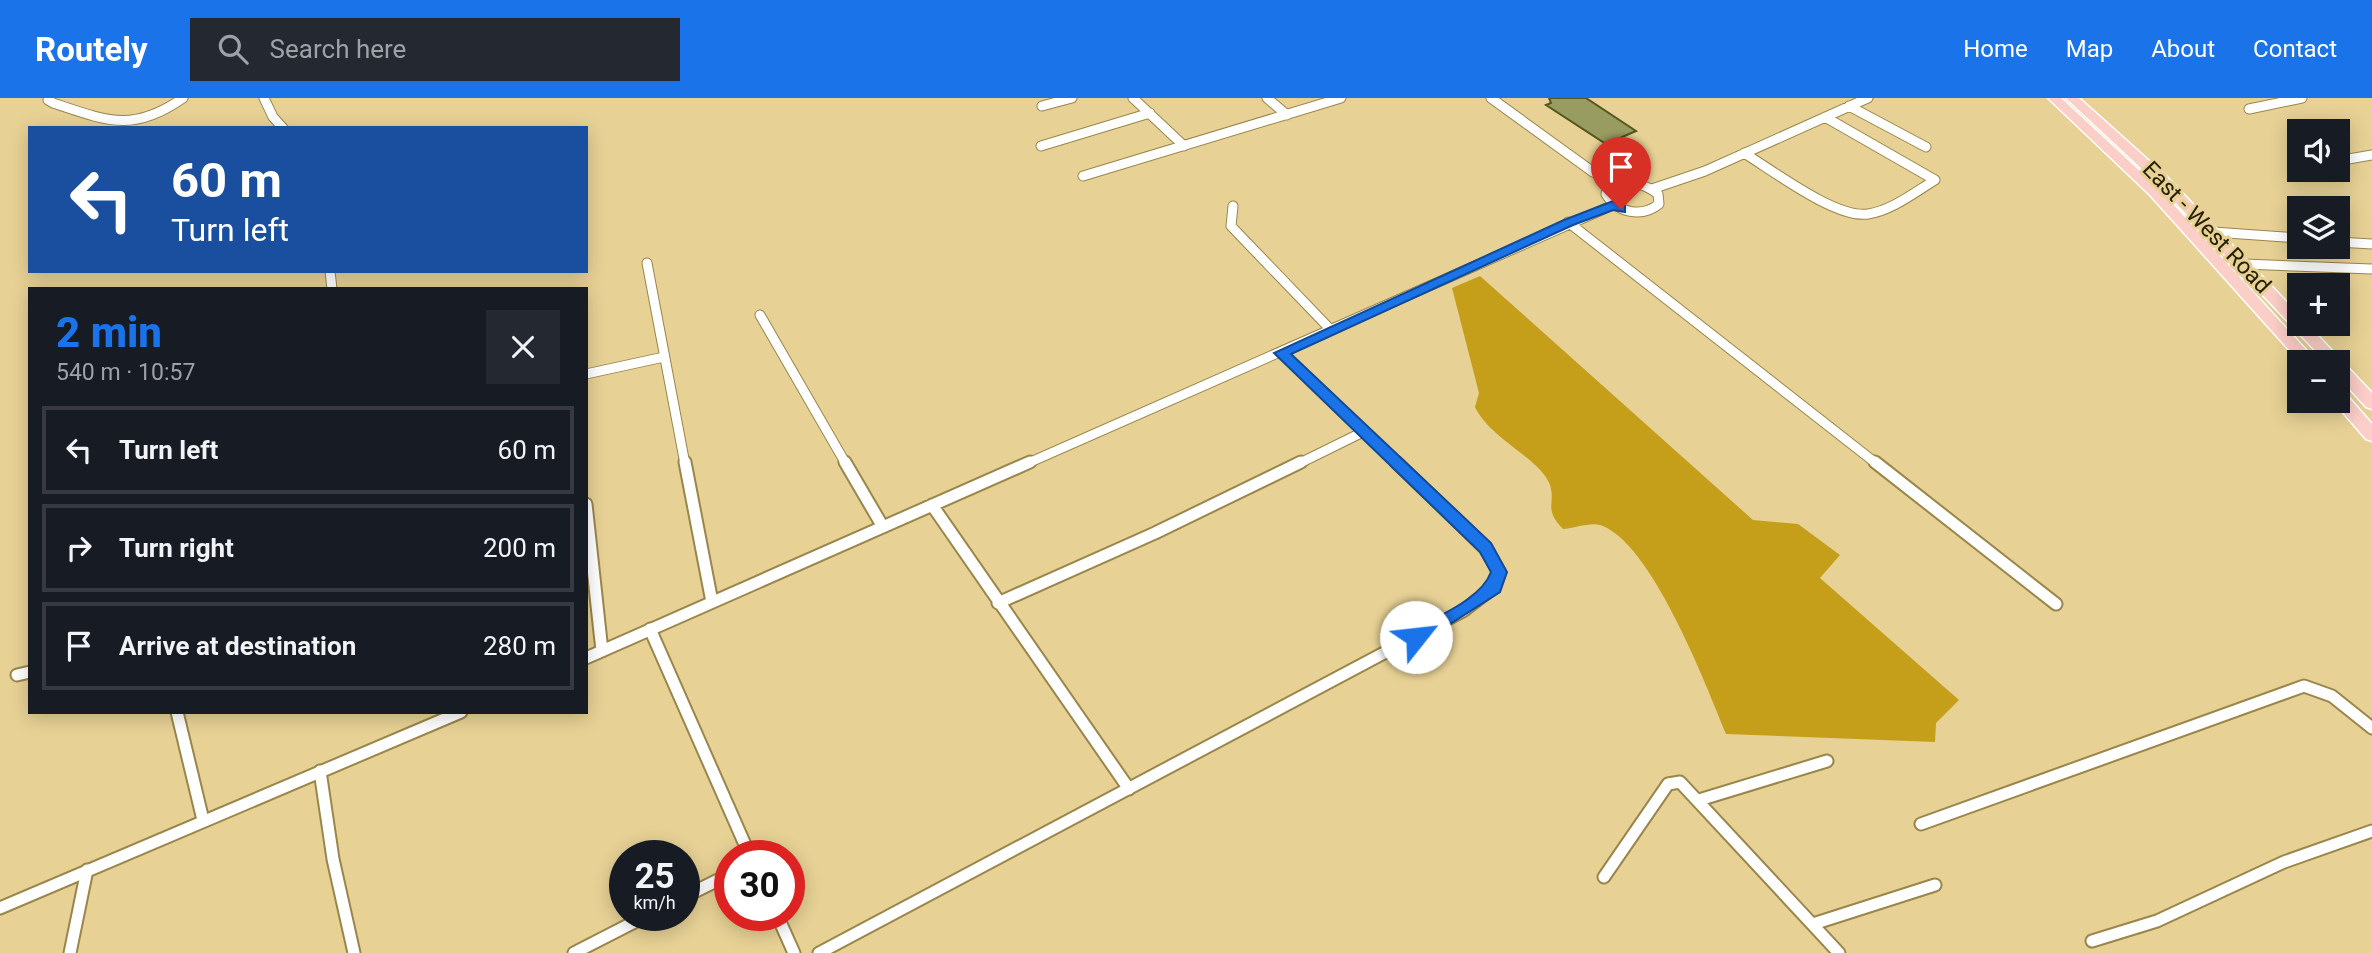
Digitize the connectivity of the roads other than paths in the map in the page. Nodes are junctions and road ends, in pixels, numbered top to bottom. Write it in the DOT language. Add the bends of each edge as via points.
graph roads {
  1 [pos="50,98"];
  2 [pos="183,98"];
  3 [pos="264,98"];
  4 [pos="1072,98"];
  5 [pos="1133,98"];
  6 [pos="1267,98"];
  7 [pos="1342,98"];
  8 [pos="1491,98"];
  9 [pos="1868,98"];
  10 [pos="2054,98"];
  11 [pos="2072,98"];
  12 [pos="2302,98"];
  13 [pos="1853,102"];
  14 [pos="1042,106"];
  15 [pos="2249,110"];
  16 [pos="1150,113"];
  17 [pos="1287,115"];
  18 [pos="1825,117"];
  19 [pos="281,126"];
  20 [pos="1041,146"];
  21 [pos="1184,146"];
  22 [pos="1926,148"];
  23 [pos="1744,153"];
  24 [pos="2372,155"];
  25 [pos="2350,159"];
  26 [pos="1593,173"];
  27 [pos="1083,176"];
  28 [pos="1618,182"];
  29 [pos="1652,188"];
  30 [pos="1607,190"];
  31 [pos="1613,205"];
  32 [pos="1233,206"];
  33 [pos="1568,222"];
  34 [pos="2213,232"];
  35 [pos="2287,237"];
  36 [pos="2350,243"];
  37 [pos="2372,244"];
  38 [pos="647,263"];
  39 [pos="2244,264"];
  40 [pos="2372,268"];
  41 [pos="760,315"];
  42 [pos="1330,329"];
  43 [pos="2298,350"];
  44 [pos="2323,350"];
  45 [pos="1282,353"];
  46 [pos="664,356"];
  47 [pos="588,374"];
  48 [pos="2350,379"];
  49 [pos="2372,403"];
  50 [pos="2350,410"];
  51 [pos="1365,432"];
  52 [pos="2372,435"];
  53 [pos="932,505"];
  54 [pos="588,522"];
  55 [pos="883,527"];
  56 [pos="712,601"];
  57 [pos="998,603"];
  58 [pos="2056,604"];
  59 [pos="650,629"];
  60 [pos="602,651"];
  61 [pos="588,657"];
  62 [pos="28,672"];
  63 [pos="16,675"];
  64 [pos="177,714"];
  65 [pos="456,714"];
  66 [pos="2372,728"];
  67 [pos="1827,761"];
  68 [pos="320,771"];
  69 [pos="1129,789"];
  70 [pos="1699,800"];
  71 [pos="203,820"];
  72 [pos="1921,824"];
  73 [pos="2372,831"];
  74 [pos="743,840"];
  75 [pos="88,870"];
  76 [pos="1604,877"];
  77 [pos="1934,886"];
  78 [pos="0,908"];
  79 [pos="1812,924"];
  80 [pos="617,931"];
  81 [pos="784,931"];
  82 [pos="2092,941"];
  83 [pos="70,953"];
  84 [pos="354,953"];
  85 [pos="574,953"];
  86 [pos="794,953"];
  87 [pos="819,953"];
  88 [pos="1839,953"];
  1 -- 2 [label="street" via="52,103 123,124 162,111"];
  3 -- 19 [label="street"];
  4 -- 14 [label="street"];
  5 -- 16 [label="street"];
  6 -- 17 [label="street"];
  7 -- 17 [label="street"];
  8 -- 26 [label="street"];
  9 -- 13 [label="street"];
  10 -- 43 [label="main road, East - West Road" via="2169,206"];
  11 -- 34 [label="main road, East - West Road"];
  12 -- 15 [label="street"];
  13 -- 18 [label="street"];
  13 -- 22 [label="street"];
  16 -- 20 [label="street"];
  16 -- 21 [label="street"];
  17 -- 21 [label="street"];
  18 -- 23 [label="street"];
  18 -- 23 [label="street" via="1935,180 1888,207 1855,214 1835,208"];
  21 -- 27 [label="street"];
  23 -- 29 [label="street"];
  24 -- 25 [label="street"];
  26 -- 28 [label="street"];
  26 -- 30 [label="street"];
  28 -- 29 [label="street"];
  28 -- 30 [label="street"];
  29 -- 31 [label="street" via="1660,199 1656,209 1640,213"];
  30 -- 31 [label="street"];
  31 -- 33 [label="street"];
  32 -- 42 [label="street" via="1231,226"];
  33 -- 42 [label="street"];
  33 -- 58 [label="street"];
  34 -- 35 [label="street"];
  34 -- 39 [label="main road, East - West Road"];
  36 -- 37 [label="street"];
  38 -- 46 [label="street"];
  39 -- 40 [label="street"];
  39 -- 44 [label="main road, East - West Road"];
  41 -- 55 [label="street"];
  42 -- 45 [label="street"];
  45 -- 51 [label="street"];
  45 -- 53 [label="street"];
  46 -- 47 [label="street"];
  46 -- 56 [label="street"];
  48 -- 49 [label="main road, East - West Road"];
  50 -- 52 [label="main road"];
  51 -- 57 [label="street"];
  51 -- 69 [label="street" via="1485,548 1499,572 1494,587 1463,611"];
  53 -- 55 [label="street"];
  53 -- 57 [label="street"];
  54 -- 60 [label="street"];
  55 -- 56 [label="street"];
  56 -- 59 [label="street"];
  57 -- 69 [label="street"];
  59 -- 60 [label="street"];
  59 -- 74 [label="street"];
  60 -- 61 [label="street"];
  62 -- 63 [label="street"];
  64 -- 71 [label="street"];
  65 -- 68 [label="street"];
  66 -- 72 [label="street" via="2337,698 2318,687 2304,686"];
  67 -- 70 [label="street"];
  68 -- 71 [label="street"];
  68 -- 84 [label="street"];
  69 -- 87 [label="street"];
  70 -- 76 [label="street" via="1680,782 1670,782"];
  70 -- 79 [label="street"];
  71 -- 75 [label="street"];
  73 -- 82 [label="street" via="2284,862 2157,921"];
  75 -- 78 [label="street"];
  75 -- 83 [label="street"];
  77 -- 79 [label="street"];
  79 -- 88 [label="street"];
  80 -- 85 [label="street"];
  81 -- 86 [label="street"];
}
